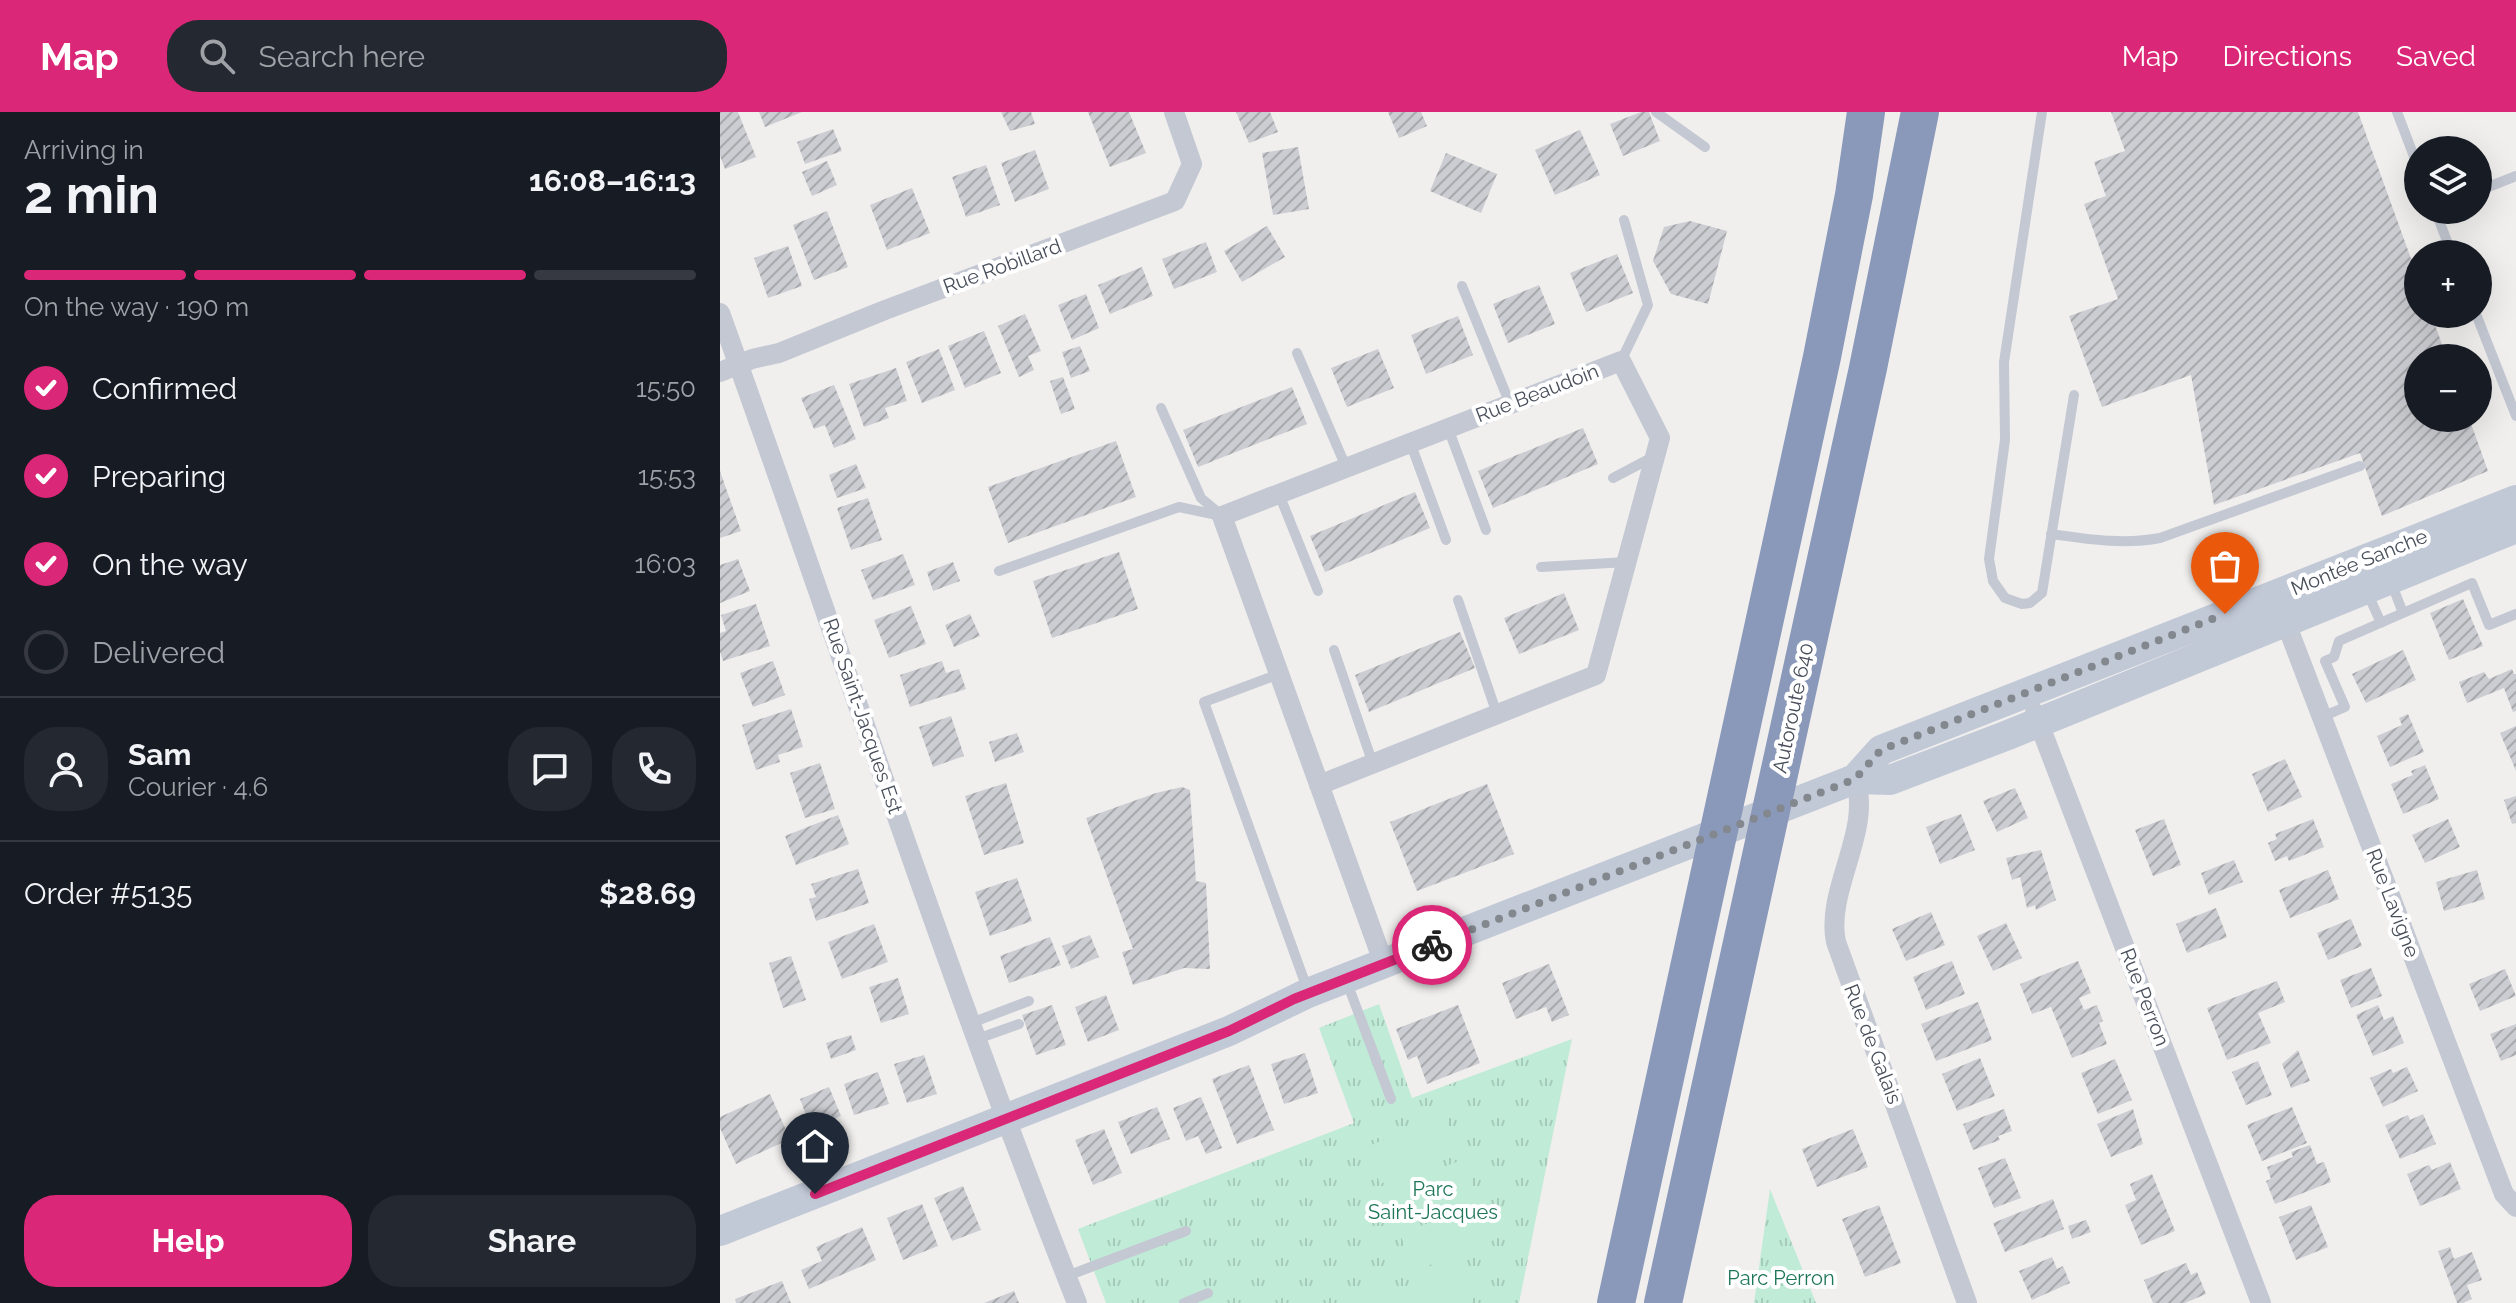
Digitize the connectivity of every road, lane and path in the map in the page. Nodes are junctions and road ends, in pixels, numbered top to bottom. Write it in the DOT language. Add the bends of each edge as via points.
graph roads {
  1 [pos="1174,112"];
  2 [pos="1656,112"];
  3 [pos="1866,112"];
  4 [pos="1920,112"];
  5 [pos="2042,112"];
  6 [pos="2397,112"];
  7 [pos="2406,136"];
  8 [pos="1705,147"];
  9 [pos="2516,176"];
  10 [pos="2492,185"];
  11 [pos="1624,220"];
  12 [pos="1462,286"];
  13 [pos="720,313"];
  14 [pos="2481,328"];
  15 [pos="1297,353"];
  16 [pos="1621,361"];
  17 [pos="729,368"];
  18 [pos="2074,395"];
  19 [pos="1510,404"];
  20 [pos="1161,408"];
  21 [pos="2516,416"];
  22 [pos="1448,428"];
  23 [pos="1410,442"];
  24 [pos="1655,456"];
  25 [pos="2360,466"];
  26 [pos="1346,467"];
  27 [pos="1613,478"];
  28 [pos="1279,494"];
  29 [pos="2516,500"];
  30 [pos="1222,516"];
  31 [pos="2516,528"];
  32 [pos="1486,530"];
  33 [pos="2051,534"];
  34 [pos="1446,540"];
  35 [pos="1627,562"];
  36 [pos="1541,567"];
  37 [pos="999,571"];
  38 [pos="2379,585"];
  39 [pos="1318,591"];
  40 [pos="1458,600"];
  41 [pos="2281,609"];
  42 [pos="2403,613"];
  43 [pos="2516,614"];
  44 [pos="2381,623"];
  45 [pos="1334,650"];
  46 [pos="2325,661"];
  47 [pos="2303,669"];
  48 [pos="1279,674"];
  49 [pos="2027,691"];
  50 [pos="1497,714"];
  51 [pos="2322,717"];
  52 [pos="2039,723"];
  53 [pos="1373,764"];
  54 [pos="1855,779"];
  55 [pos="1319,785"];
  56 [pos="1384,964"];
  57 [pos="1346,978"];
  58 [pos="1308,993"];
  59 [pos="1029,1001"];
  60 [pos="1019,1024"];
  61 [pos="974,1031"];
  62 [pos="1391,1099"];
  63 [pos="1006,1119"];
  64 [pos="2516,1207"];
  65 [pos="720,1231"];
  66 [pos="1186,1231"];
  67 [pos="1067,1276"];
  68 [pos="1208,1293"];
  69 [pos="1077,1303"];
  70 [pos="1184,1303"];
  71 [pos="1616,1303"];
  72 [pos="1663,1303"];
  73 [pos="1967,1303"];
  74 [pos="2261,1303"];
  1 -- 17 [label="street, Rue Robillard" via="1192,164 1175,201"];
  2 -- 8 [label="lane"];
  3 -- 71 [label="highway" via="1834,304"];
  4 -- 72 [label="highway, Autoroute 640"];
  5 -- 33 [label="lane" via="2004,362 2005,440 1989,559 1993,581 2005,598 2022,604 2042,593"];
  6 -- 7 [label="lane"];
  9 -- 10 [label="lane"];
  11 -- 16 [label="lane" via="1648,305"];
  12 -- 19 [label="lane"];
  13 -- 17 [label="street, Rue Saint-Jacques Est"];
  14 -- 21 [label="lane"];
  15 -- 26 [label="lane"];
  16 -- 19 [label="street, Rue Beaudoin"];
  16 -- 24 [label="street, Rue Beaudoin" via="1660,438"];
  17 -- 61 [label="street, Rue Saint-Jacques Est"];
  18 -- 33 [label="lane"];
  19 -- 22 [label="street, Rue Beaudoin"];
  20 -- 30 [label="lane" via="1201,498"];
  22 -- 23 [label="street, Rue Beaudoin"];
  22 -- 32 [label="lane"];
  23 -- 26 [label="street, Rue Beaudoin"];
  23 -- 34 [label="lane"];
  24 -- 27 [label="lane"];
  24 -- 35 [label="street, Rue Beaudoin"];
  25 -- 33 [label="lane" via="2160,538 2109,542"];
  26 -- 28 [label="street, Rue Beaudoin"];
  28 -- 30 [label="street, Rue Beaudoin"];
  28 -- 39 [label="lane"];
  29 -- 41 [label="street, Montée Sanche"];
  30 -- 37 [label="lane" via="1179,507"];
  30 -- 48 [label="street"];
  31 -- 38 [label="street, Montée Sanche"];
  35 -- 36 [label="lane"];
  35 -- 50 [label="street, Rue Beaudoin" via="1596,675"];
  38 -- 41 [label="street, Montée Sanche"];
  38 -- 42 [label="lane"];
  38 -- 44 [label="lane"];
  40 -- 50 [label="lane"];
  41 -- 47 [label="street, Rue Lavigne"];
  41 -- 49 [label="street, Montée Sanche"];
  41 -- 52 [label="street, Montée Sanche"];
  42 -- 43 [label="lane" via="2472,583 2489,625"];
  42 -- 44 [label="lane"];
  44 -- 46 [label="lane" via="2339,641 2334,657"];
  45 -- 53 [label="lane"];
  46 -- 47 [label="lane"];
  46 -- 51 [label="lane" via="2345,707"];
  47 -- 51 [label="street, Rue Lavigne"];
  48 -- 55 [label="street"];
  48 -- 58 [label="lane" via="1204,702"];
  49 -- 52 [label="street, Rue Perron"];
  49 -- 54 [label="street, Montée Sanche" via="1881,750"];
  50 -- 53 [label="street, Rue Beaudoin"];
  51 -- 64 [label="street, Rue Lavigne" via="2504,1194"];
  52 -- 54 [label="street, Montée Sanche" via="1890,780"];
  52 -- 74 [label="street, Rue Perron"];
  53 -- 55 [label="street, Rue Beaudoin"];
  54 -- 56 [label="street, Montée Sanche"];
  54 -- 73 [label="street, Rue de Galais" via="1860,804 1835,935"];
  55 -- 56 [label="street"];
  56 -- 57 [label="street, Montée Sanche"];
  57 -- 58 [label="street, Montée Sanche"];
  57 -- 62 [label="lane"];
  58 -- 63 [label="street, Montée Sanche" via="1229,1031"];
  59 -- 61 [label="lane"];
  60 -- 61 [label="lane"];
  61 -- 63 [label="street, Rue Saint-Jacques Est"];
  63 -- 65 [label="street, Montée Sanche"];
  63 -- 67 [label="street, Rue Saint-Jacques Est"];
  66 -- 67 [label="lane"];
  67 -- 69 [label="street, Rue Saint-Jacques Est"];
  68 -- 70 [label="lane"];
}
